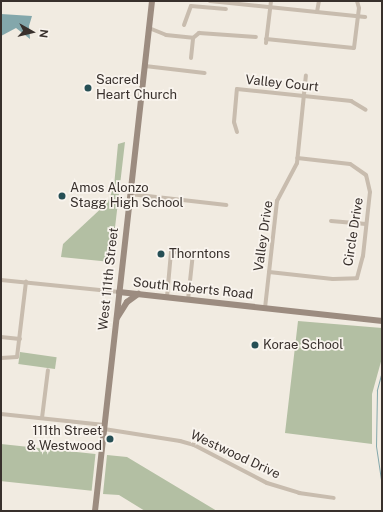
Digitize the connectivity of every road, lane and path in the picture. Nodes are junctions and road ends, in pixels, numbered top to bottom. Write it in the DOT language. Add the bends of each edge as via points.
graph roads {
  1 [pos="152,1"];
  2 [pos="210,1"];
  3 [pos="271,1"];
  4 [pos="319,1"];
  5 [pos="356,1"];
  6 [pos="232,2"];
  7 [pos="208,7"];
  8 [pos="269,7"];
  9 [pos="226,9"];
  10 [pos="317,12"];
  11 [pos="357,17"];
  12 [pos="365,17"];
  13 [pos="184,25"];
  14 [pos="149,28"];
  15 [pos="256,37"];
  16 [pos="193,38"];
  17 [pos="191,58"];
  18 [pos="145,66"];
  19 [pos="205,73"];
  20 [pos="306,75"];
  21 [pos="304,96"];
  22 [pos="366,110"];
  23 [pos="237,132"];
  24 [pos="297,158"];
  25 [pos="130,194"];
  26 [pos="226,205"];
  27 [pos="331,221"];
  28 [pos="366,224"];
  29 [pos="269,272"];
  30 [pos="1,280"];
  31 [pos="26,282"];
  32 [pos="119,292"];
  33 [pos="138,294"];
  34 [pos="167,297"];
  35 [pos="188,300"];
  36 [pos="265,308"];
  37 [pos="116,319"];
  38 [pos="382,321"];
  39 [pos="1,337"];
  40 [pos="20,339"];
  41 [pos="1,358"];
  42 [pos="48,370"];
  43 [pos="1,414"];
  44 [pos="42,418"];
  45 [pos="104,427"];
  46 [pos="334,498"];
  47 [pos="95,511"];
  1 -- 14 [label="main road, West 111th Street"];
  2 -- 6 [label="street"];
  2 -- 7 [label="street"];
  3 -- 8 [label="street"];
  4 -- 10 [label="street"];
  5 -- 11 [label="street" via="359,8"];
  6 -- 8 [label="street"];
  7 -- 9 [label="street"];
  7 -- 13 [label="street" via="190,6"];
  8 -- 10 [label="street"];
  8 -- 11 [label="street" via="266,40 354,48"];
  10 -- 11 [label="street"];
  11 -- 12 [label="street"];
  14 -- 16 [label="street" via="166,35"];
  14 -- 18 [label="main road, West 111th Street"];
  15 -- 16 [label="street" via="199,33"];
  16 -- 17 [label="street"];
  18 -- 19 [label="street"];
  18 -- 25 [label="main road, West 111th Street"];
  20 -- 21 [label="street, Valley Drive"];
  21 -- 22 [label="street, Valley Court" via="351,101"];
  21 -- 23 [label="street, Valley Court" via="237,89 234,122"];
  21 -- 24 [label="street, Valley Drive"];
  24 -- 28 [label="street, Circle Drive" via="350,164 363,171 370,188"];
  24 -- 29 [label="street, Valley Drive" via="293,175 277,201"];
  25 -- 26 [label="street"];
  25 -- 32 [label="main road, West 111th Street"];
  27 -- 28 [label="street"];
  28 -- 29 [label="street, Circle Drive" via="357,278 333,280"];
  29 -- 36 [label="street, Valley Drive"];
  30 -- 31 [label="street, South Roberts Road"];
  31 -- 32 [label="street, South Roberts Road"];
  31 -- 40 [label="street"];
  32 -- 33 [label="main road, South Roberts Road"];
  32 -- 37 [label="main road, West 111th Street"];
  33 -- 34 [label="main road, South Roberts Road"];
  33 -- 37 [label="main road" via="127,302"];
  34 -- 35 [label="main road, South Roberts Road"];
  34 -- 35 [label="street" via="171,252 193,253"];
  35 -- 36 [label="main road, South Roberts Road"];
  36 -- 38 [label="main road, South Roberts Road"];
  37 -- 45 [label="main road, West 111th Street"];
  39 -- 40 [label="street"];
  40 -- 41 [label="street" via="17,357"];
  42 -- 44 [label="street"];
  43 -- 44 [label="street, Westwood Drive"];
  44 -- 45 [label="street, Westwood Drive"];
  45 -- 46 [label="street, Westwood Drive" via="187,443 267,483 299,493"];
  45 -- 47 [label="main road, West 111th Street"];
}
